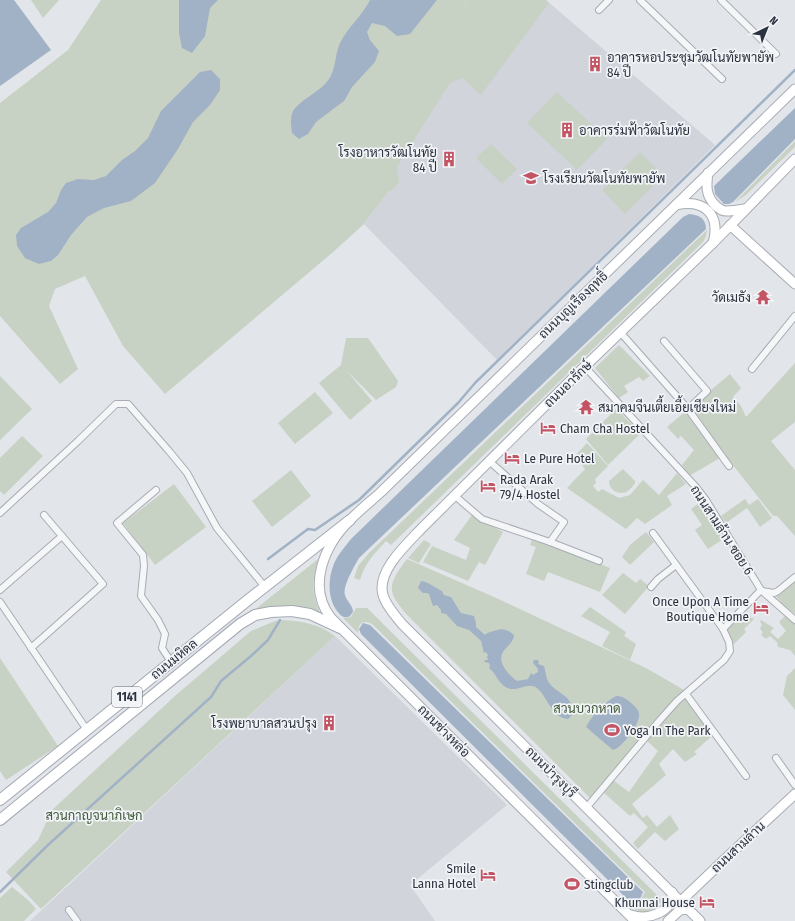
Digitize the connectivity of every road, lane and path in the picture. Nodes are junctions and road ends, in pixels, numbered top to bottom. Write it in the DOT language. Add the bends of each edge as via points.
graph roads {
  1 [pos="609,0"];
  2 [pos="640,0"];
  3 [pos="721,0"];
  4 [pos="599,10"];
  5 [pos="776,54"];
  6 [pos="722,79"];
  7 [pos="795,89"];
  8 [pos="795,159"];
  9 [pos="708,173"];
  10 [pos="676,205"];
  11 [pos="745,209"];
  12 [pos="730,225"];
  13 [pos="713,243"];
  14 [pos="795,284"];
  15 [pos="795,316"];
  16 [pos="621,333"];
  17 [pos="664,341"];
  18 [pos="585,367"];
  19 [pos="752,369"];
  20 [pos="688,409"];
  21 [pos="489,461"];
  22 [pos="729,466"];
  23 [pos="156,490"];
  24 [pos="455,496"];
  25 [pos="0,513"];
  26 [pos="44,515"];
  27 [pos="350,520"];
  28 [pos="653,533"];
  29 [pos="62,536"];
  30 [pos="550,542"];
  31 [pos="599,561"];
  32 [pos="676,565"];
  33 [pos="795,577"];
  34 [pos="265,587"];
  35 [pos="651,587"];
  36 [pos="0,590"];
  37 [pos="761,590"];
  38 [pos="0,602"];
  39 [pos="795,620"];
  40 [pos="402,624"];
  41 [pos="340,628"];
  42 [pos="723,629"];
  43 [pos="31,648"];
  44 [pos="171,662"];
  45 [pos="686,694"];
  46 [pos="87,730"];
  47 [pos="776,758"];
  48 [pos="746,776"];
  49 [pos="795,785"];
  50 [pos="795,794"];
  51 [pos="0,800"];
  52 [pos="586,807"];
  53 [pos="0,820"];
  54 [pos="672,892"];
  55 [pos="681,901"];
  56 [pos="689,909"];
  57 [pos="69,910"];
  58 [pos="626,911"];
  59 [pos="78,921"];
  60 [pos="628,921"];
  61 [pos="635,921"];
  62 [pos="668,921"];
  63 [pos="700,921"];
  1 -- 4 [label="street"];
  2 -- 6 [label="street"];
  3 -- 5 [label="street"];
  7 -- 9 [label="main road, ถนนบุญเรืองฤทธิ์"];
  8 -- 11 [label="main road, ถนนอารักษ์"];
  9 -- 10 [label="main road, ถนนบุญเรืองฤทธิ์"];
  9 -- 11 [label="main road" via="707,191 710,200 717,207 724,211"];
  10 -- 13 [label="main road" via="695,204 711,214 716,233"];
  10 -- 27 [label="main road, ถนนบุญเรืองฤทธิ์"];
  11 -- 12 [label="main road, ถนนอารักษ์"];
  12 -- 13 [label="main road, ถนนอารักษ์"];
  12 -- 14 [label="main road"];
  13 -- 16 [label="main road, ถนนอารักษ์"];
  15 -- 19 [label="street"];
  16 -- 18 [label="main road, ถนนอารักษ์"];
  16 -- 20 [label="street"];
  17 -- 20 [label="street" via="707,391"];
  18 -- 21 [label="main road, ถนนอารักษ์"];
  18 -- 37 [label="street, ถนนสามล้าน ซอย 6" via="696,487"];
  20 -- 22 [label="street"];
  21 -- 24 [label="main road, ถนนอารักษ์"];
  21 -- 30 [label="street" via="538,504 564,522"];
  23 -- 44 [label="street" via="118,523 143,555 140,596 162,627 162,648"];
  24 -- 30 [label="street" via="482,519"];
  24 -- 40 [label="main road, ถนนอารักษ์" via="399,552 387,572 383,582 383,594 388,606"];
  25 -- 34 [label="street" via="116,404 128,404 187,473 217,528"];
  26 -- 29 [label="street"];
  27 -- 34 [label="main road, ถนนมหิดล"];
  27 -- 41 [label="main road, ถนนช่างหล่อ" via="331,543 320,571 321,601"];
  28 -- 32 [label="street"];
  29 -- 36 [label="street"];
  29 -- 43 [label="street" via="103,584"];
  30 -- 31 [label="street"];
  32 -- 35 [label="street"];
  32 -- 42 [label="street"];
  33 -- 37 [label="street" via="774,593"];
  34 -- 44 [label="main road, ถนนมหิดล / 1141"];
  37 -- 39 [label="street, ถนนสามล้าน ซอย 6"];
  37 -- 42 [label="street"];
  38 -- 43 [label="street"];
  40 -- 52 [label="main road, ถนนบำรุงบุรี"];
  41 -- 53 [label="main road, ถนนมหิดล / 1141" via="310,614 292,611 271,612 255,616 240,624"];
  41 -- 58 [label="main road, ถนนช่างหล่อ"];
  42 -- 45 [label="street" via="730,651 724,660"];
  43 -- 46 [label="street"];
  44 -- 46 [label="main road, ถนนมหิดล / 1141"];
  45 -- 48 [label="street"];
  45 -- 52 [label="street" via="660,720"];
  46 -- 51 [label="main road, ถนนมหิดล / 1141"];
  47 -- 49 [label="street"];
  50 -- 55 [label="main road, ถนนสามล้าน"];
  52 -- 54 [label="main road, ถนนบำรุงบุรี"];
  54 -- 55 [label="main road, ถนนบำรุงบุรี"];
  54 -- 58 [label="main road" via="669,906 653,918 645,921 636,919"];
  55 -- 56 [label="main road, ถนนบำรุงบุรี"];
  56 -- 62 [label="main road" via="680,910"];
  56 -- 63 [label="main road, ถนนบำรุงบุรี"];
  57 -- 59 [label="street"];
  58 -- 60 [label="main road"];
  58 -- 61 [label="main road, ถนนช่างหล่อ"];
}
